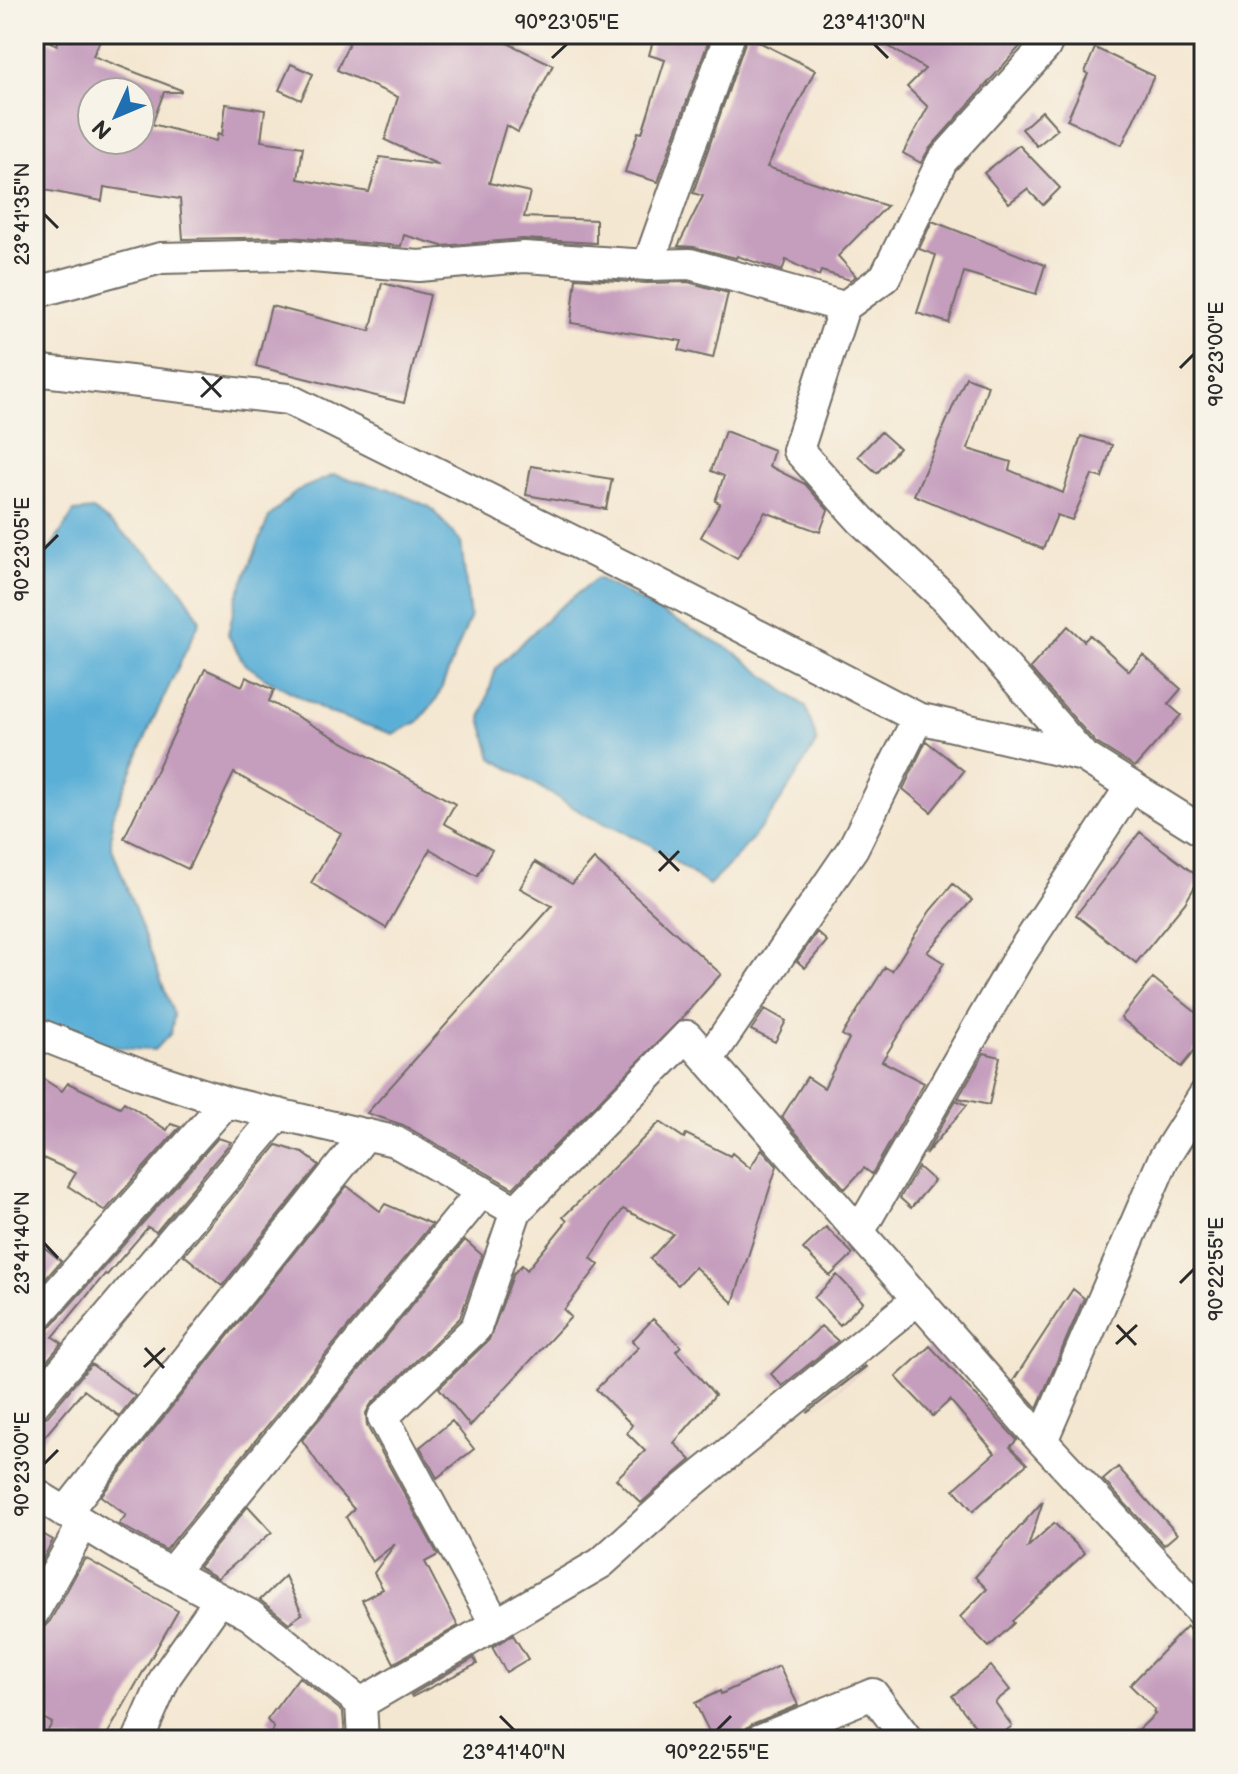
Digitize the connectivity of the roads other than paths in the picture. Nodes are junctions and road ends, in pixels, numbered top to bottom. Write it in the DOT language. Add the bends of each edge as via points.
graph roads {
  1 [pos="730,34"];
  2 [pos="1051,34"];
  3 [pos="648,265"];
  4 [pos="34,293"];
  5 [pos="844,307"];
  6 [pos="34,370"];
  7 [pos="918,718"];
  8 [pos="1083,756"];
  9 [pos="1131,786"];
  10 [pos="1204,832"];
  11 [pos="34,1032"];
  12 [pos="708,1060"];
  13 [pos="1204,1095"];
  14 [pos="226,1102"];
  15 [pos="279,1114"];
  16 [pos="366,1134"];
  17 [pos="482,1191"];
  18 [pos="516,1211"];
  19 [pos="859,1232"];
  20 [pos="918,1299"];
  21 [pos="34,1319"];
  22 [pos="34,1404"];
  23 [pos="1042,1441"];
  24 [pos="34,1493"];
  25 [pos="74,1518"];
  26 [pos="171,1573"];
  27 [pos="220,1599"];
  28 [pos="34,1612"];
  29 [pos="1204,1615"];
  30 [pos="496,1625"];
  31 [pos="361,1703"];
  32 [pos="138,1740"];
  33 [pos="363,1740"];
  34 [pos="759,1740"];
  35 [pos="908,1740"];
  1 -- 3 [label="street"];
  2 -- 5 [label="street" via="942,161 885,277"];
  3 -- 4 [label="street" via="524,257 419,266 289,255 161,258"];
  3 -- 5 [label="street" via="690,264"];
  5 -- 8 [label="street" via="798,450 861,520 945,598"];
  6 -- 7 [label="street" via="288,399"];
  7 -- 8 [label="street"];
  7 -- 12 [label="street" via="853,848"];
  8 -- 9 [label="street"];
  9 -- 10 [label="street"];
  9 -- 19 [label="street" via="1018,958"];
  11 -- 14 [label="street"];
  12 -- 18 [label="street" via="687,1036"];
  12 -- 19 [label="street"];
  13 -- 23 [label="street" via="1163,1160"];
  14 -- 15 [label="street"];
  14 -- 21 [label="street"];
  15 -- 16 [label="street"];
  15 -- 22 [label="street"];
  16 -- 17 [label="street" via="394,1141"];
  16 -- 25 [label="street"];
  17 -- 18 [label="street"];
  17 -- 26 [label="street"];
  18 -- 30 [label="street" via="476,1328 383,1417"];
  19 -- 20 [label="street"];
  20 -- 23 [label="street"];
  20 -- 30 [label="street" via="601,1563"];
  23 -- 29 [label="street"];
  24 -- 25 [label="street"];
  25 -- 26 [label="street"];
  25 -- 28 [label="street"];
  26 -- 27 [label="street"];
  27 -- 31 [label="street" via="250,1615"];
  27 -- 32 [label="street" via="166,1676"];
  30 -- 31 [label="street"];
  31 -- 33 [label="street"];
  34 -- 35 [label="street" via="873,1694"];
}
